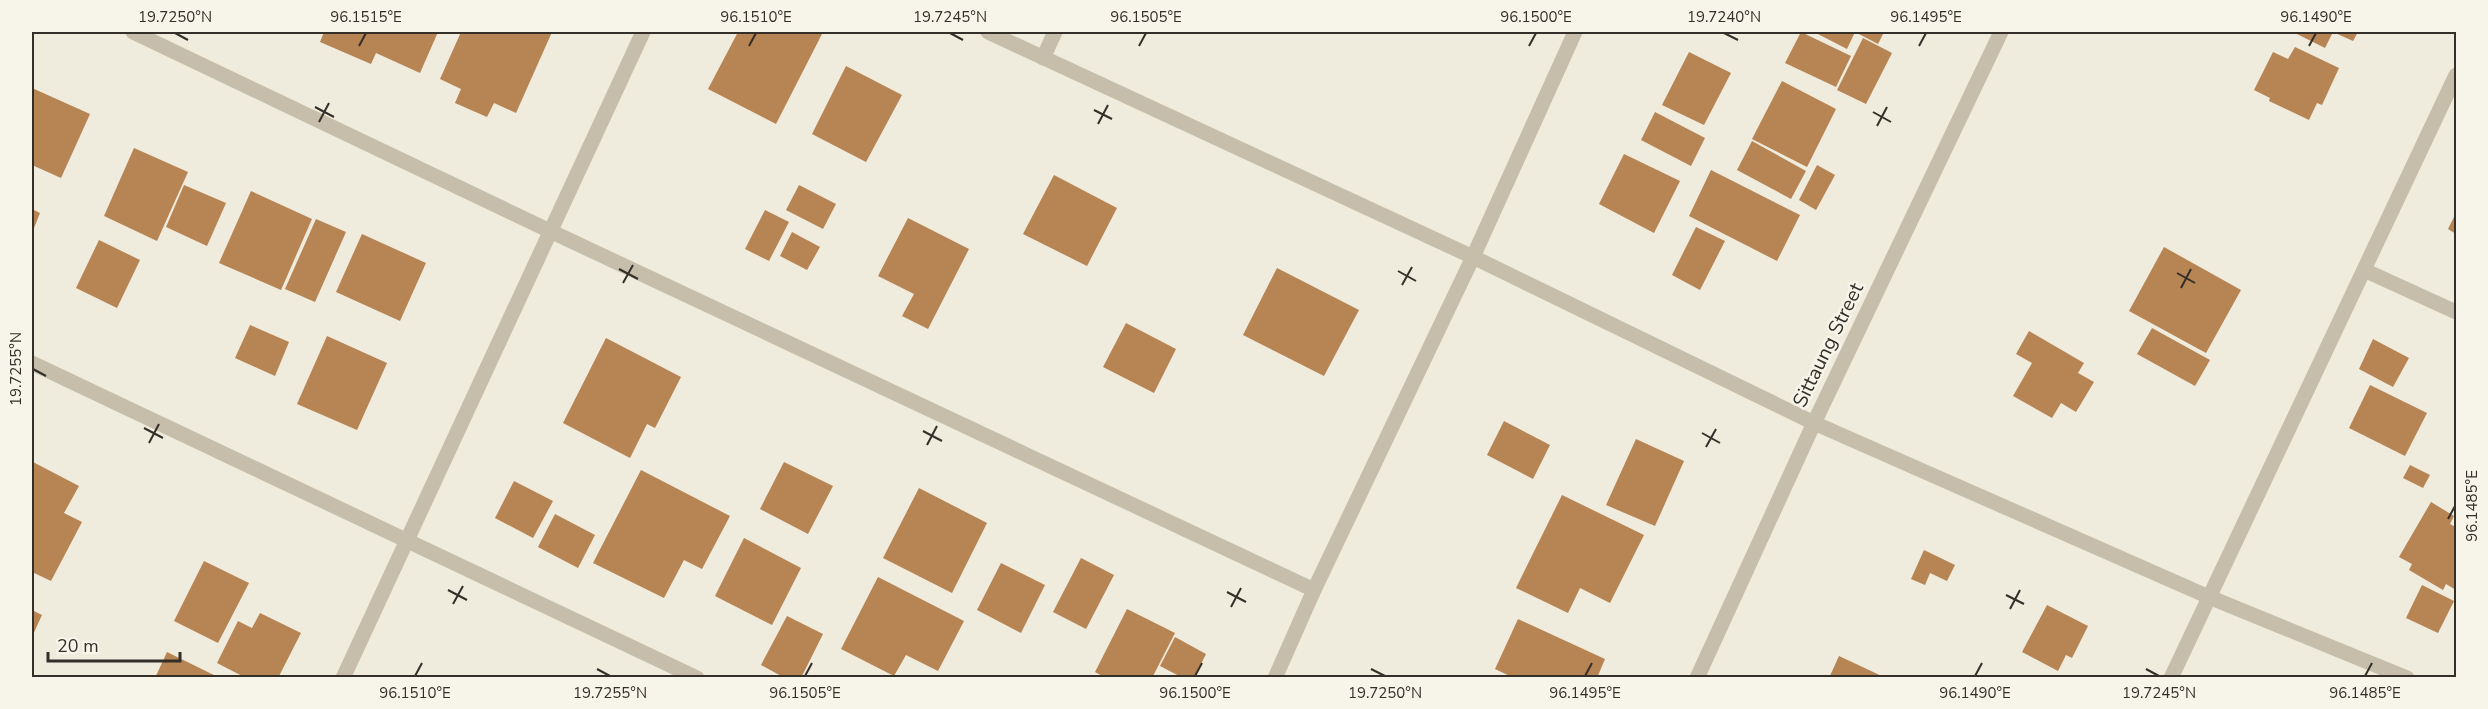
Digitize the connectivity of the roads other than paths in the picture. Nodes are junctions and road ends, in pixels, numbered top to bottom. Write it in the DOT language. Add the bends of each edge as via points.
graph roads {
  1 [pos="134,32"];
  2 [pos="643,32"];
  3 [pos="988,32"];
  4 [pos="1055,32"];
  5 [pos="1575,32"];
  6 [pos="2001,32"];
  7 [pos="1043,58"];
  8 [pos="2457,75"];
  9 [pos="550,231"];
  10 [pos="1473,257"];
  11 [pos="2364,270"];
  12 [pos="2457,312"];
  13 [pos="32,363"];
  14 [pos="1814,423"];
  15 [pos="407,540"];
  16 [pos="1314,590"];
  17 [pos="2210,597"];
  18 [pos="343,678"];
  19 [pos="697,678"];
  20 [pos="1275,678"];
  21 [pos="1697,678"];
  22 [pos="2171,678"];
  23 [pos="2407,678"];
  1 -- 9 [label="street"];
  2 -- 9 [label="street"];
  3 -- 7 [label="street"];
  4 -- 7 [label="street"];
  5 -- 10 [label="street"];
  6 -- 14 [label="street, Sittaung Street"];
  7 -- 10 [label="street"];
  8 -- 11 [label="street"];
  9 -- 15 [label="street"];
  9 -- 16 [label="street"];
  10 -- 14 [label="street"];
  10 -- 16 [label="street"];
  11 -- 12 [label="street"];
  11 -- 17 [label="street"];
  13 -- 15 [label="street"];
  14 -- 17 [label="street"];
  14 -- 21 [label="street, Sittaung Street"];
  15 -- 18 [label="street"];
  15 -- 19 [label="street"];
  16 -- 20 [label="street"];
  17 -- 22 [label="street"];
  17 -- 23 [label="street"];
}
